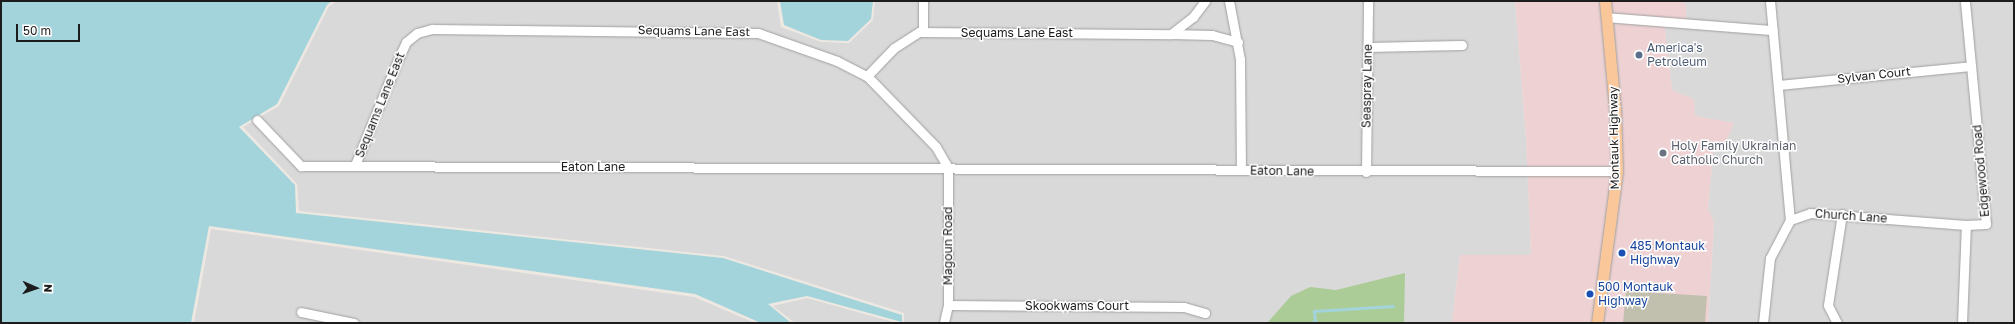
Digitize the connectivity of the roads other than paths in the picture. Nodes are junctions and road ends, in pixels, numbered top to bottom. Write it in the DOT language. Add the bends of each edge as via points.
graph roads {
  1 [pos="923,1"];
  2 [pos="1205,1"];
  3 [pos="1229,1"];
  4 [pos="1368,1"];
  5 [pos="1605,1"];
  6 [pos="1770,1"];
  7 [pos="1965,1"];
  8 [pos="1606,17"];
  9 [pos="1772,30"];
  10 [pos="923,32"];
  11 [pos="1171,34"];
  12 [pos="1238,42"];
  13 [pos="1462,45"];
  14 [pos="1368,46"];
  15 [pos="1971,66"];
  16 [pos="867,76"];
  17 [pos="1778,85"];
  18 [pos="257,120"];
  19 [pos="355,165"];
  20 [pos="948,168"];
  21 [pos="1241,170"];
  22 [pos="1617,171"];
  23 [pos="1366,172"];
  24 [pos="1842,214"];
  25 [pos="1790,220"];
  26 [pos="1966,225"];
  27 [pos="948,305"];
  28 [pos="301,312"];
  29 [pos="1205,312"];
  30 [pos="354,323"];
  31 [pos="944,323"];
  32 [pos="1598,323"];
  33 [pos="1763,323"];
  34 [pos="1837,323"];
  35 [pos="1962,323"];
  1 -- 10 [label="street"];
  2 -- 11 [label="street" via="1193,17"];
  3 -- 12 [label="street"];
  4 -- 14 [label="street, Seaspray Lane"];
  5 -- 8 [label="main road, Montauk Highway"];
  6 -- 9 [label="street"];
  7 -- 15 [label="street, Edgewood Road"];
  8 -- 9 [label="street"];
  8 -- 22 [label="main road, Montauk Highway" via="1615,109"];
  9 -- 17 [label="street"];
  10 -- 11 [label="street, Sequams Lane East"];
  10 -- 16 [label="street, Sequams Lane East" via="894,48"];
  11 -- 12 [label="street, Sequams Lane East" via="1212,35"];
  12 -- 21 [label="street" via="1241,82"];
  13 -- 14 [label="street"];
  14 -- 23 [label="street, Seaspray Lane"];
  15 -- 17 [label="street, Sylvan Court"];
  15 -- 26 [label="street, Edgewood Road" via="1986,224"];
  16 -- 19 [label="street, Sequams Lane East" via="837,61 782,40 742,31 432,29 417,33 406,42"];
  16 -- 20 [label="street" via="936,147"];
  17 -- 25 [label="street"];
  18 -- 19 [label="street, Eaton Lane" via="301,166"];
  19 -- 20 [label="street, Eaton Lane"];
  20 -- 21 [label="street, Eaton Lane"];
  20 -- 27 [label="street, Magoun Road"];
  21 -- 23 [label="street, Eaton Lane"];
  22 -- 23 [label="street, Eaton Lane"];
  22 -- 32 [label="main road, Montauk Highway"];
  24 -- 25 [label="street, Church Lane" via="1810,213"];
  24 -- 26 [label="street, Church Lane"];
  24 -- 34 [label="street" via="1828,305"];
  25 -- 33 [label="street" via="1770,258"];
  26 -- 35 [label="street, Edgewood Road"];
  27 -- 29 [label="street, Skookwams Court" via="1184,307"];
  27 -- 31 [label="street, Magoun Road"];
  28 -- 30 [label="street"];
}
